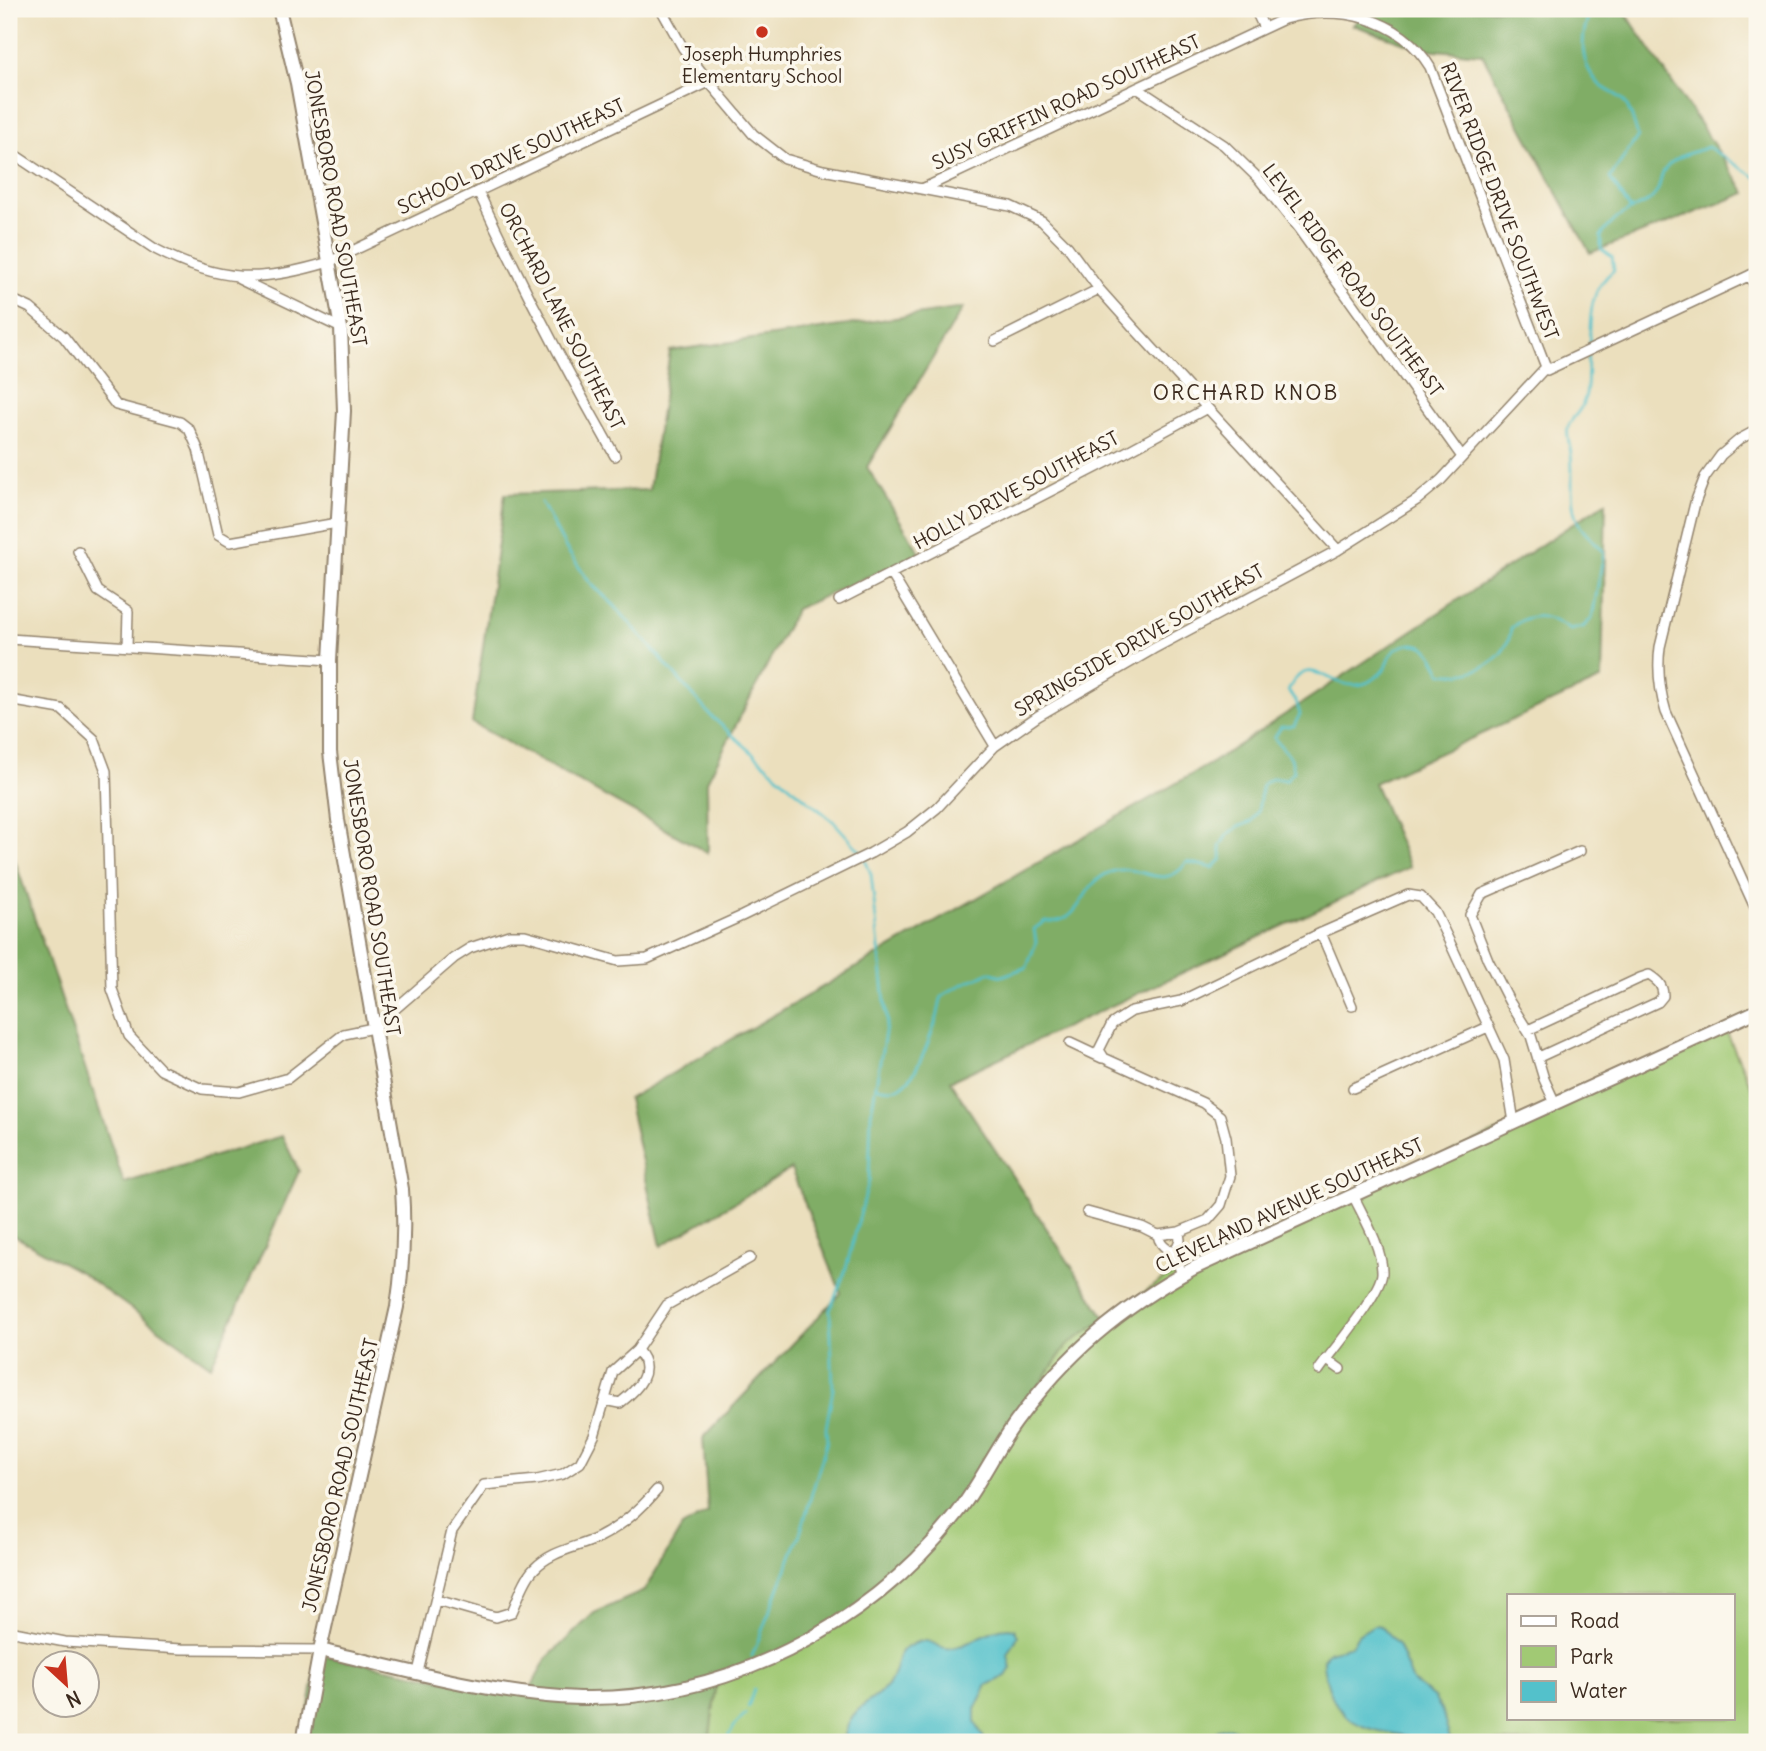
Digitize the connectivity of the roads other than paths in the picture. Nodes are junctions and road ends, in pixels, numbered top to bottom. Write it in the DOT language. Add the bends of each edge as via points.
graph roads {
  1 [pos="279,9"];
  2 [pos="661,9"];
  3 [pos="1255,9"];
  4 [pos="1302,14"];
  5 [pos="1264,28"];
  6 [pos="709,82"];
  7 [pos="1137,88"];
  8 [pos="9,152"];
  9 [pos="922,189"];
  10 [pos="478,191"];
  11 [pos="329,262"];
  12 [pos="1753,274"];
  13 [pos="234,276"];
  14 [pos="1099,289"];
  15 [pos="1757,291"];
  16 [pos="15,301"];
  17 [pos="341,328"];
  18 [pos="995,341"];
  19 [pos="1546,367"];
  20 [pos="1207,408"];
  21 [pos="1757,430"];
  22 [pos="615,456"];
  23 [pos="1462,457"];
  24 [pos="337,523"];
  25 [pos="1338,550"];
  26 [pos="78,551"];
  27 [pos="892,575"];
  28 [pos="839,600"];
  29 [pos="9,639"];
  30 [pos="127,647"];
  31 [pos="330,660"];
  32 [pos="9,700"];
  33 [pos="995,746"];
  34 [pos="1580,851"];
  35 [pos="1757,912"];
  36 [pos="1321,933"];
  37 [pos="1352,1006"];
  38 [pos="1757,1011"];
  39 [pos="1488,1027"];
  40 [pos="373,1028"];
  41 [pos="1528,1030"];
  42 [pos="1070,1043"];
  43 [pos="1539,1057"];
  44 [pos="1104,1058"];
  45 [pos="1353,1088"];
  46 [pos="1555,1103"];
  47 [pos="1514,1122"];
  48 [pos="1353,1195"];
  49 [pos="1087,1212"];
  50 [pos="1179,1232"];
  51 [pos="1158,1235"];
  52 [pos="1174,1254"];
  53 [pos="750,1258"];
  54 [pos="1182,1274"];
  55 [pos="637,1350"];
  56 [pos="1326,1360"];
  57 [pos="1340,1369"];
  58 [pos="1319,1370"];
  59 [pos="605,1400"];
  60 [pos="657,1490"];
  61 [pos="437,1600"];
  62 [pos="9,1631"];
  63 [pos="320,1650"];
  64 [pos="418,1672"];
  65 [pos="303,1742"];
  1 -- 11 [label="main road, JONESBORO ROAD SOUTHEAST"];
  2 -- 6 [label="street"];
  3 -- 5 [label="street"];
  4 -- 5 [label="street, SUSY GRIFFIN ROAD SOUTHEAST"];
  4 -- 19 [label="street, RIVER RIDGE DRIVE SOUTHWEST" via="1354,15 1402,35 1420,51"];
  5 -- 7 [label="street, SUSY GRIFFIN ROAD SOUTHEAST"];
  6 -- 9 [label="street" via="753,134 785,159"];
  6 -- 10 [label="street, SCHOOL DRIVE SOUTHEAST"];
  7 -- 9 [label="street, SUSY GRIFFIN ROAD SOUTHEAST"];
  7 -- 23 [label="street, LEVEL RIDGE ROAD SOUTHEAST" via="1224,145 1259,179"];
  8 -- 13 [label="street" via="155,249 204,270"];
  9 -- 14 [label="street" via="1010,206 1042,221"];
  10 -- 11 [label="street, SCHOOL DRIVE SOUTHEAST"];
  10 -- 22 [label="street, ORCHARD LANE SOUTHEAST" via="564,368"];
  11 -- 13 [label="street, SCHOOL DRIVE SOUTHEAST" via="284,274"];
  11 -- 17 [label="main road, JONESBORO ROAD SOUTHEAST"];
  12 -- 15 [label="street"];
  12 -- 19 [label="street, SPRINGSIDE DRIVE SOUTHEAST"];
  13 -- 17 [label="street"];
  14 -- 18 [label="street"];
  14 -- 20 [label="street"];
  16 -- 24 [label="street" via="30,307 64,337 116,405 180,422 189,429 218,536 230,542"];
  17 -- 24 [label="main road, JONESBORO ROAD SOUTHEAST" via="344,411"];
  19 -- 23 [label="street, SPRINGSIDE DRIVE SOUTHEAST"];
  20 -- 25 [label="street"];
  20 -- 27 [label="street, HOLLY DRIVE SOUTHEAST"];
  21 -- 35 [label="street" via="1721,455 1705,477 1658,667 1666,712"];
  23 -- 25 [label="street, SPRINGSIDE DRIVE SOUTHEAST" via="1417,500"];
  24 -- 31 [label="main road, JONESBORO ROAD SOUTHEAST"];
  25 -- 33 [label="street, SPRINGSIDE DRIVE SOUTHEAST" via="1092,683"];
  26 -- 30 [label="street" via="98,591 128,611"];
  27 -- 28 [label="street, HOLLY DRIVE SOUTHEAST"];
  27 -- 33 [label="street"];
  29 -- 30 [label="street"];
  30 -- 31 [label="street"];
  31 -- 40 [label="main road, JONESBORO ROAD SOUTHEAST" via="330,751 337,814"];
  32 -- 40 [label="street" via="61,709 94,739 106,771 112,989 129,1036 161,1070 202,1088 239,1092 288,1078 344,1034"];
  33 -- 40 [label="street, SPRINGSIDE DRIVE SOUTHEAST" via="937,808 907,832 668,950 635,961 618,961 525,935 509,935 454,958"];
  34 -- 41 [label="street" via="1482,894 1470,915 1508,1001"];
  36 -- 37 [label="street"];
  36 -- 39 [label="street" via="1408,895 1421,897 1435,912"];
  36 -- 44 [label="street" via="1181,1001 1132,1011 1112,1024 1099,1050"];
  38 -- 46 [label="main road, CLEVELAND AVENUE SOUTHEAST"];
  39 -- 45 [label="street"];
  39 -- 47 [label="street" via="1504,1060"];
  40 -- 63 [label="main road, JONESBORO ROAD SOUTHEAST" via="402,1189 404,1263"];
  41 -- 43 [label="street"];
  41 -- 43 [label="street" via="1649,975 1663,988 1658,1002"];
  42 -- 44 [label="street"];
  43 -- 46 [label="street"];
  44 -- 50 [label="street" via="1203,1103 1220,1116 1230,1160 1228,1189 1208,1220"];
  46 -- 47 [label="main road, CLEVELAND AVENUE SOUTHEAST"];
  47 -- 48 [label="main road, CLEVELAND AVENUE SOUTHEAST"];
  48 -- 54 [label="main road, CLEVELAND AVENUE SOUTHEAST"];
  48 -- 56 [label="street" via="1380,1254 1383,1274 1376,1292"];
  49 -- 51 [label="street"];
  50 -- 51 [label="street"];
  50 -- 52 [label="street"];
  51 -- 52 [label="street" via="1159,1242"];
  52 -- 54 [label="street"];
  53 -- 55 [label="street" via="667,1305"];
  54 -- 64 [label="main road, CLEVELAND AVENUE SOUTHEAST" via="1147,1294 1071,1356 1015,1424 937,1538 879,1594 809,1640 723,1677 628,1696 579,1698 500,1690"];
  55 -- 59 [label="street" via="613,1373"];
  55 -- 59 [label="street" via="645,1371 638,1389 620,1403"];
  56 -- 57 [label="street"];
  56 -- 58 [label="street"];
  59 -- 61 [label="street" via="580,1463 563,1474 484,1485 478,1492 452,1531"];
  60 -- 61 [label="street" via="620,1526 568,1548 534,1569 512,1612 496,1617"];
  61 -- 64 [label="street"];
  62 -- 63 [label="street, CLEVELAND AVENUE SOUTHEAST" via="65,1642"];
  63 -- 64 [label="main road, CLEVELAND AVENUE SOUTHEAST"];
  63 -- 65 [label="main road, JONESBORO ROAD SOUTHEAST"];
}
